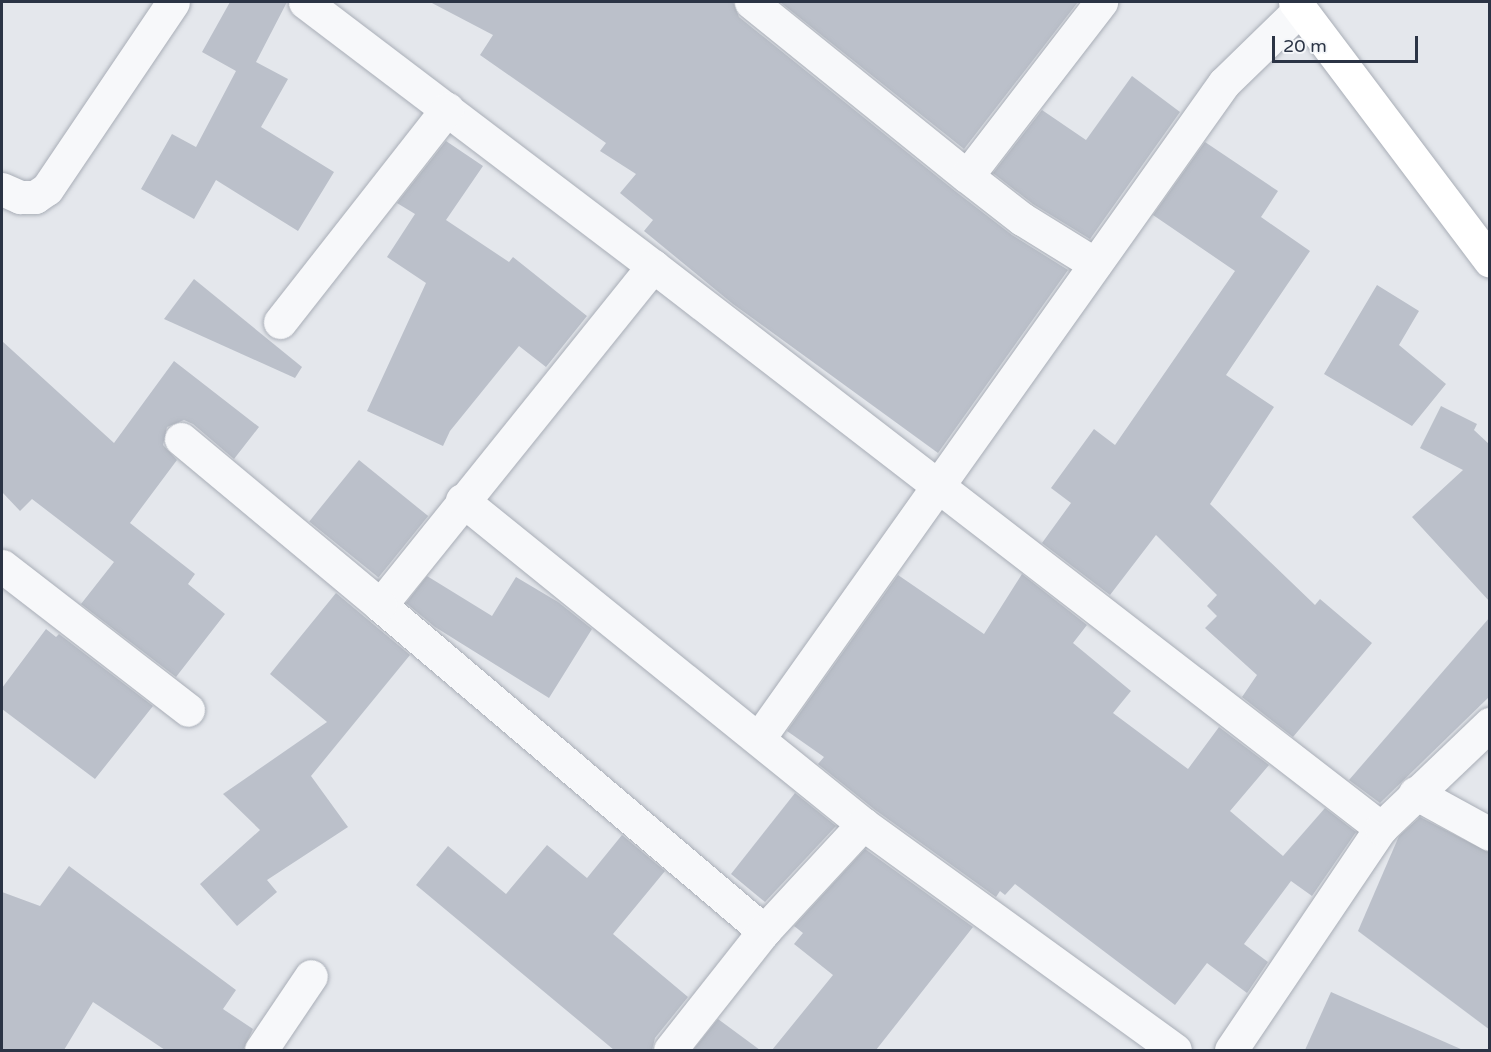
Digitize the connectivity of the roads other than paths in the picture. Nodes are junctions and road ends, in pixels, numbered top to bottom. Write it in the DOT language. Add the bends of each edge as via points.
graph roads {
  1 [pos="173,2"];
  2 [pos="305,2"];
  3 [pos="751,2"];
  4 [pos="1101,2"];
  5 [pos="1298,5"];
  6 [pos="447,110"];
  7 [pos="967,177"];
  8 [pos="2,189"];
  9 [pos="1490,261"];
  10 [pos="1095,264"];
  11 [pos="652,266"];
  12 [pos="279,322"];
  13 [pos="181,439"];
  14 [pos="938,486"];
  15 [pos="462,500"];
  16 [pos="2,566"];
  17 [pos="380,605"];
  18 [pos="188,710"];
  19 [pos="1490,724"];
  20 [pos="759,738"];
  21 [pos="1415,793"];
  22 [pos="863,824"];
  23 [pos="1381,828"];
  24 [pos="1490,834"];
  25 [pos="764,931"];
  26 [pos="311,976"];
  27 [pos="261,1050"];
  28 [pos="670,1050"];
  29 [pos="1175,1050"];
  30 [pos="1231,1050"];
  1 -- 8 [label="street" via="46,189 35,197"];
  2 -- 6 [label="street"];
  3 -- 7 [label="street"];
  4 -- 7 [label="street"];
  5 -- 9 [label="main road"];
  5 -- 10 [label="street" via="1224,83"];
  6 -- 11 [label="street"];
  6 -- 12 [label="street"];
  7 -- 10 [label="street" via="1022,219"];
  10 -- 14 [label="street"];
  11 -- 14 [label="street"];
  11 -- 15 [label="street"];
  13 -- 17 [label="street"];
  14 -- 20 [label="street"];
  14 -- 23 [label="street"];
  15 -- 17 [label="street"];
  15 -- 20 [label="street"];
  16 -- 18 [label="street"];
  17 -- 25 [label="street"];
  19 -- 21 [label="street"];
  20 -- 22 [label="street"];
  21 -- 23 [label="street"];
  21 -- 24 [label="street"];
  22 -- 25 [label="street"];
  22 -- 29 [label="street"];
  23 -- 30 [label="street"];
  25 -- 28 [label="street"];
  26 -- 27 [label="street"];
}
